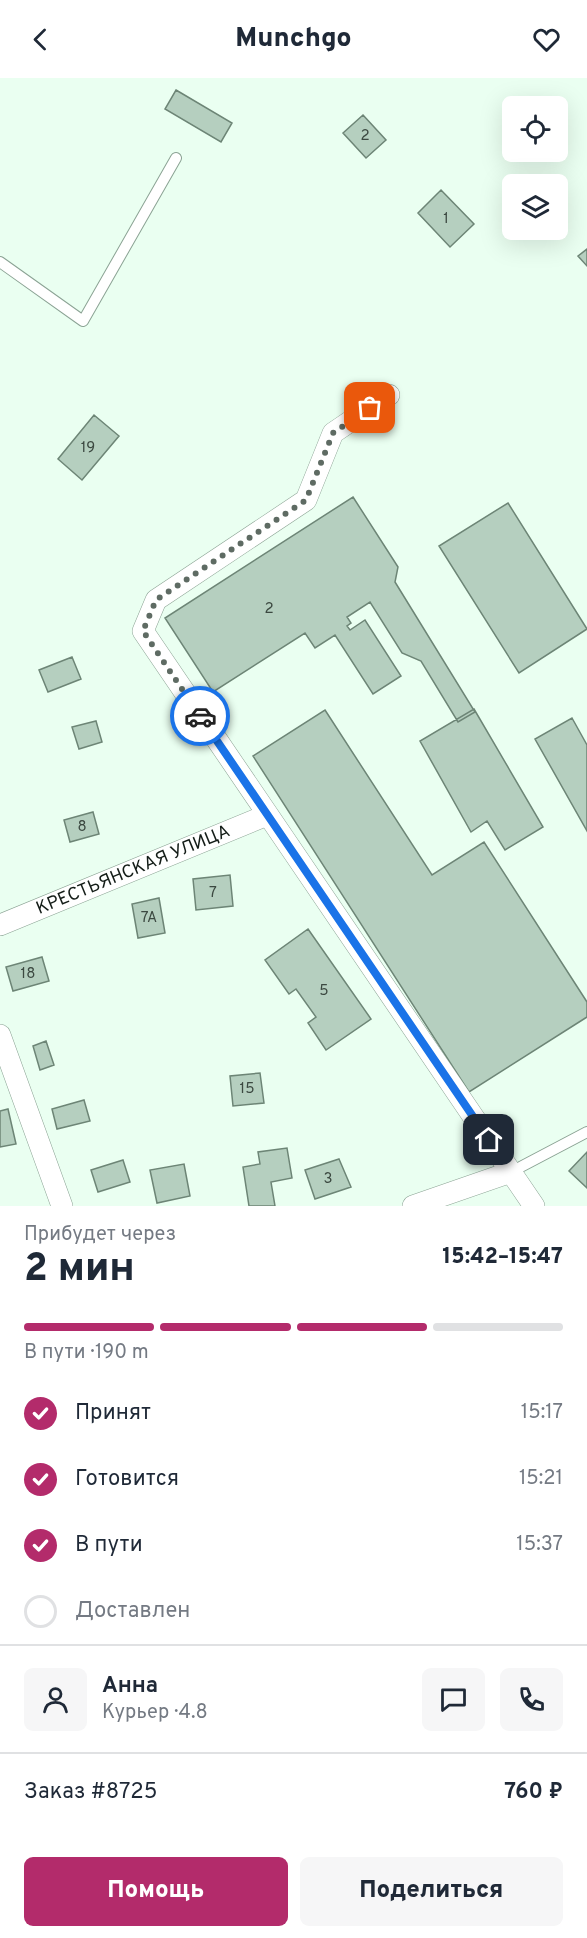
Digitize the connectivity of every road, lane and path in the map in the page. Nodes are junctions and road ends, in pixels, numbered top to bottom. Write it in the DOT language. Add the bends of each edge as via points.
graph roads {
  1 [pos="176,158"];
  2 [pos="0,262"];
  3 [pos="389,395"];
  4 [pos="267,815"];
  5 [pos="0,925"];
  6 [pos="0,1035"];
  7 [pos="587,1132"];
  8 [pos="512,1172"];
  9 [pos="62,1206"];
  10 [pos="413,1206"];
  11 [pos="534,1206"];
  1 -- 2 [label="lane" via="83,321"];
  3 -- 4 [label="street" via="333,433 306,500 156,600 143,631"];
  4 -- 5 [label="street, КРЕСТЬЯНСКАЯ УЛИЦА"];
  4 -- 8 [label="street"];
  6 -- 9 [label="street"];
  7 -- 8 [label="lane"];
  8 -- 10 [label="street"];
  8 -- 11 [label="street"];
}
